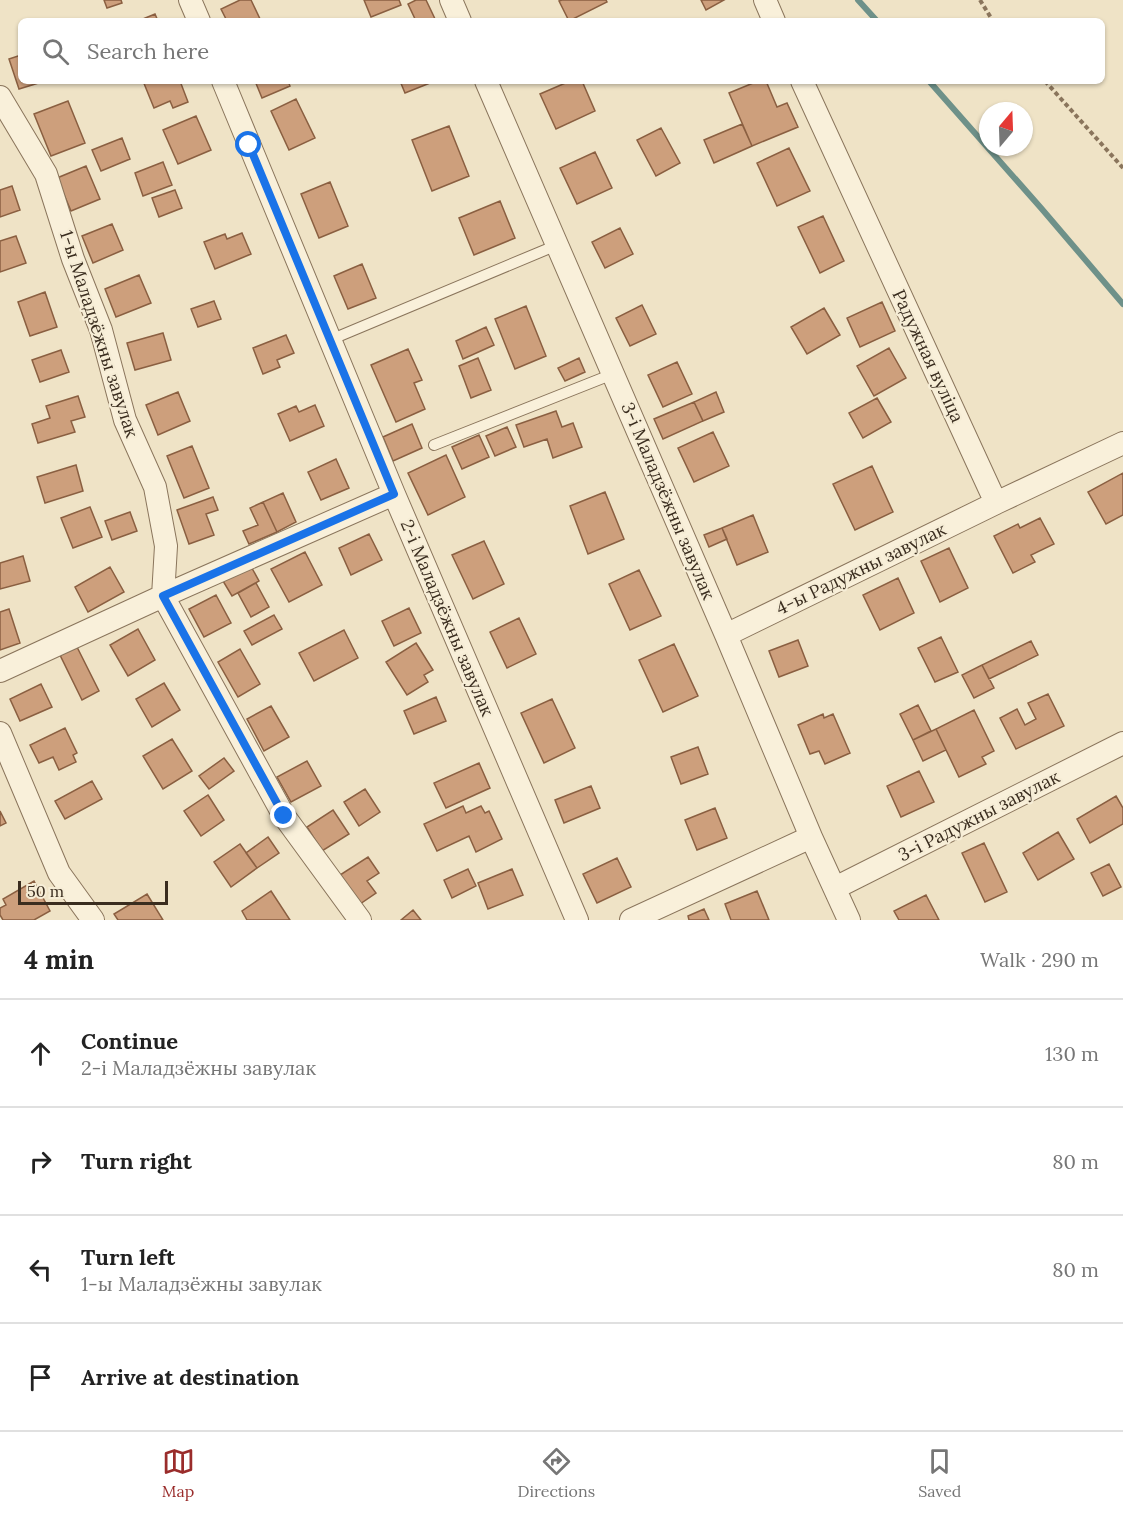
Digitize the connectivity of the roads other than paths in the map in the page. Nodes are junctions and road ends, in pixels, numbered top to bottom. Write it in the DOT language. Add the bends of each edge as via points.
graph roads {
  1 [pos="190,0"];
  2 [pos="451,0"];
  3 [pos="765,0"];
  4 [pos="198,18"];
  5 [pos="459,18"];
  6 [pos="773,18"];
  7 [pos="224,84"];
  8 [pos="487,84"];
  9 [pos="803,84"];
  10 [pos="0,97"];
  11 [pos="557,245"];
  12 [pos="330,340"];
  13 [pos="613,374"];
  14 [pos="1123,443"];
  15 [pos="434,445"];
  16 [pos="394,494"];
  17 [pos="996,503"];
  18 [pos="163,596"];
  19 [pos="726,635"];
  20 [pos="0,671"];
  21 [pos="0,733"];
  22 [pos="1123,743"];
  23 [pos="811,837"];
  24 [pos="835,888"];
  25 [pos="93,920"];
  26 [pos="360,920"];
  27 [pos="578,920"];
  28 [pos="631,920"];
  29 [pos="849,920"];
  1 -- 4 [label="street"];
  2 -- 5 [label="street"];
  3 -- 6 [label="street"];
  7 -- 12 [label="street, 2-і Маладзёжны завулак"];
  8 -- 11 [label="street, 3-і Маладзёжны завулак"];
  9 -- 17 [label="street, Радужная вуліца"];
  10 -- 18 [label="street, 1-ы Маладзёжны завулак" via="46,174 101,330 125,420 155,487 166,546"];
  11 -- 12 [label="lane"];
  11 -- 13 [label="street, 3-і Маладзёжны завулак"];
  12 -- 16 [label="street, 2-і Маладзёжны завулак"];
  13 -- 15 [label="lane"];
  13 -- 19 [label="street, 3-і Маладзёжны завулак"];
  14 -- 17 [label="street"];
  16 -- 18 [label="street"];
  16 -- 27 [label="street, 2-і Маладзёжны завулак"];
  17 -- 19 [label="street, 4-ы Радужны завулак"];
  18 -- 20 [label="street"];
  18 -- 26 [label="street" via="284,816"];
  19 -- 23 [label="street, 3-і Маладзёжны завулак"];
  21 -- 25 [label="street" via="59,873"];
  22 -- 24 [label="street, 3-і Радужны завулак"];
  23 -- 24 [label="street, 3-і Маладзёжны завулак"];
  23 -- 28 [label="street"];
  24 -- 29 [label="street, 3-і Маладзёжны завулак"];
}
